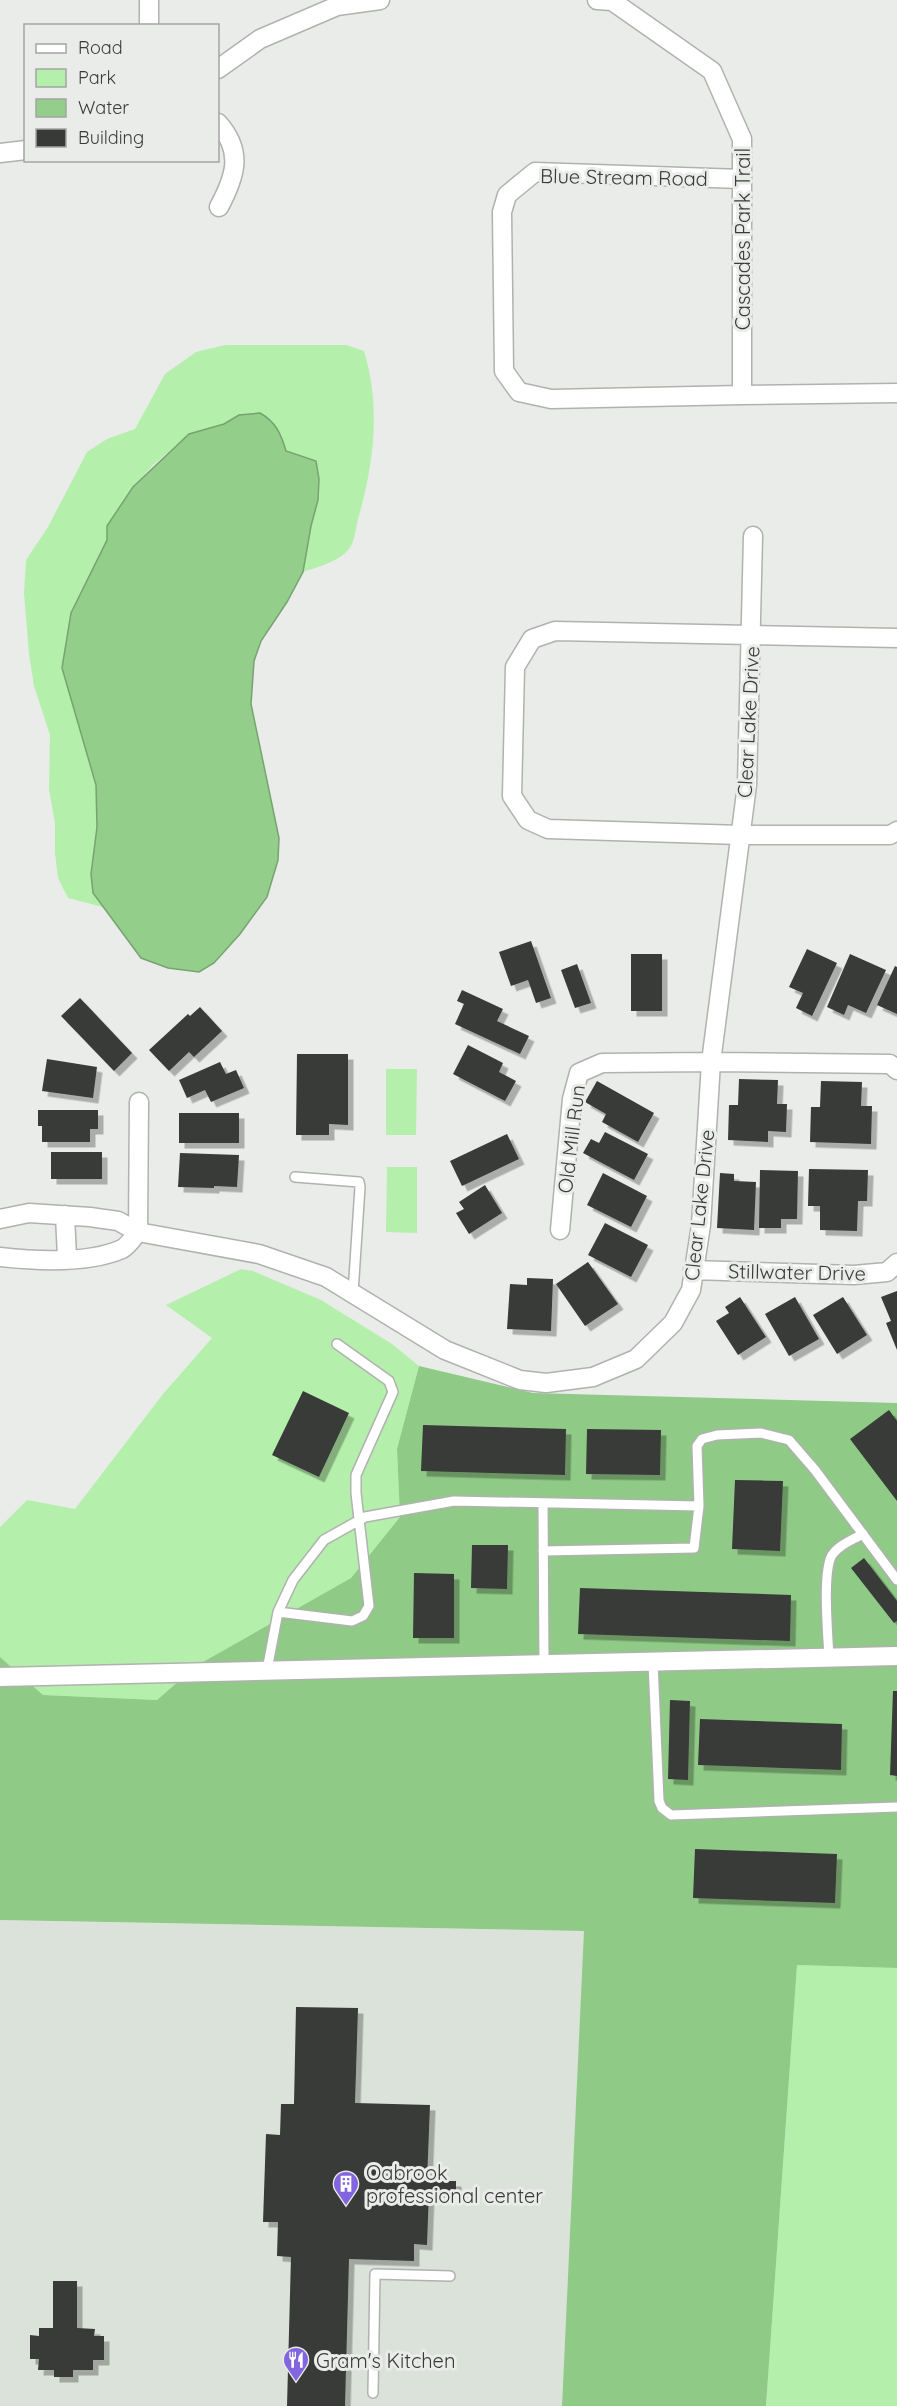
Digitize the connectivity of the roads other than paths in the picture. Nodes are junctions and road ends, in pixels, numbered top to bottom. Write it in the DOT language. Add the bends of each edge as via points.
graph roads {
  1 [pos="149,0"];
  2 [pos="380,0"];
  3 [pos="597,0"];
  4 [pos="149,24"];
  5 [pos="219,68"];
  6 [pos="219,124"];
  7 [pos="24,150"];
  8 [pos="0,153"];
  9 [pos="742,179"];
  10 [pos="219,207"];
  11 [pos="897,393"];
  12 [pos="742,395"];
  13 [pos="753,536"];
  14 [pos="752,635"];
  15 [pos="897,638"];
  16 [pos="897,831"];
  17 [pos="741,835"];
  18 [pos="711,1062"];
  19 [pos="897,1070"];
  20 [pos="139,1102"];
  21 [pos="295,1177"];
  22 [pos="65,1215"];
  23 [pos="0,1219"];
  24 [pos="560,1230"];
  25 [pos="138,1232"];
  26 [pos="0,1257"];
  27 [pos="68,1258"];
  28 [pos="897,1263"];
  29 [pos="693,1270"];
  30 [pos="353,1293"];
  31 [pos="337,1344"];
  32 [pos="543,1503"];
  33 [pos="699,1506"];
  34 [pos="359,1520"];
  35 [pos="863,1534"];
  36 [pos="543,1551"];
  37 [pos="897,1580"];
  38 [pos="278,1612"];
  39 [pos="897,1656"];
  40 [pos="829,1658"];
  41 [pos="653,1662"];
  42 [pos="544,1664"];
  43 [pos="267,1670"];
  44 [pos="0,1677"];
  45 [pos="897,1807"];
  46 [pos="450,2276"];
  47 [pos="373,2393"];
  1 -- 4 [label="street"];
  2 -- 5 [label="street" via="337,6 260,39"];
  3 -- 9 [label="street, Cascades Park Trail" via="612,1 712,71 742,139"];
  6 -- 10 [label="street" via="235,161 233,180"];
  7 -- 8 [label="street"];
  9 -- 12 [label="street, Cascades Park Trail"];
  9 -- 12 [label="street, Blue Stream Road" via="535,172 507,195 502,212 504,371 519,392 551,399"];
  11 -- 12 [label="street"];
  13 -- 14 [label="street, Clear Lake Drive"];
  14 -- 15 [label="street"];
  14 -- 17 [label="street, Clear Lake Drive" via="747,785"];
  14 -- 17 [label="street" via="555,631 532,639 515,667 512,796 528,820 548,829"];
  16 -- 17 [label="street" via="890,836"];
  17 -- 18 [label="street, Clear Lake Drive"];
  18 -- 19 [label="street" via="890,1064"];
  18 -- 24 [label="street, Old Mill Run" via="602,1064 579,1073 572,1098"];
  18 -- 29 [label="street, Clear Lake Drive" via="701,1225"];
  20 -- 25 [label="street"];
  21 -- 30 [label="lane" via="358,1182"];
  22 -- 23 [label="street, Clear Lake Drive" via="29,1213"];
  22 -- 25 [label="street, Clear Lake Drive" via="118,1221"];
  22 -- 27 [label="street"];
  25 -- 27 [label="street" via="124,1248 97,1257"];
  25 -- 30 [label="street, Clear Lake Drive" via="259,1254 326,1278"];
  26 -- 27 [label="street" via="32,1261"];
  28 -- 29 [label="street, Stillwater Drive" via="886,1272 854,1275"];
  29 -- 30 [label="street, Clear Lake Drive" via="690,1290 673,1323 636,1359 593,1377 546,1383 520,1380 445,1350"];
  31 -- 34 [label="lane" via="389,1381 393,1392 357,1475"];
  32 -- 33 [label="lane"];
  32 -- 34 [label="lane" via="454,1501"];
  32 -- 36 [label="lane"];
  33 -- 35 [label="lane" via="698,1446 702,1439 761,1433 789,1440"];
  33 -- 36 [label="lane" via="694,1548"];
  34 -- 38 [label="lane" via="324,1540 293,1580"];
  34 -- 38 [label="lane" via="369,1606 363,1616 352,1621"];
  35 -- 37 [label="lane"];
  35 -- 40 [label="lane" via="842,1545 832,1555 827,1569"];
  36 -- 42 [label="lane"];
  38 -- 43 [label="lane"];
  39 -- 40 [label="street"];
  40 -- 41 [label="street"];
  41 -- 42 [label="street"];
  41 -- 45 [label="lane" via="659,1801 670,1815"];
  42 -- 43 [label="street"];
  43 -- 44 [label="street"];
  46 -- 47 [label="lane" via="375,2274"];
}
